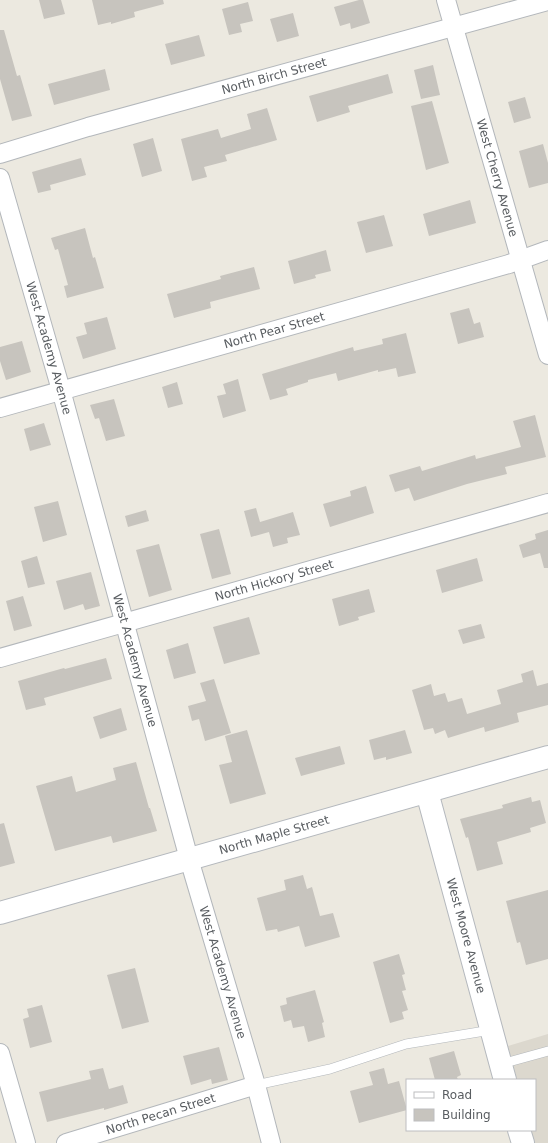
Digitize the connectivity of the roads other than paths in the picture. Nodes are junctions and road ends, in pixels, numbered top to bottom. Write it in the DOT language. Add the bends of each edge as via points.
graph roads {
  1 [pos="446,0"];
  2 [pos="548,1"];
  3 [pos="454,28"];
  4 [pos="0,154"];
  5 [pos="0,178"];
  6 [pos="548,250"];
  7 [pos="520,259"];
  8 [pos="548,355"];
  9 [pos="61,390"];
  10 [pos="0,408"];
  11 [pos="548,503"];
  12 [pos="125,622"];
  13 [pos="0,658"];
  14 [pos="548,757"];
  15 [pos="427,792"];
  16 [pos="189,859"];
  17 [pos="0,913"];
  18 [pos="492,1030"];
  19 [pos="548,1051"];
  20 [pos="0,1053"];
  21 [pos="503,1072"];
  22 [pos="256,1085"];
  23 [pos="519,1131"];
  24 [pos="26,1143"];
  25 [pos="66,1143"];
  26 [pos="271,1143"];
  27 [pos="522,1143"];
  1 -- 3 [label="street, West Cherry Avenue"];
  2 -- 3 [label="street, North Birch Street"];
  3 -- 4 [label="street, North Birch Street" via="88,127"];
  3 -- 7 [label="street, West Cherry Avenue"];
  5 -- 9 [label="street, West Academy Avenue"];
  6 -- 7 [label="street, North Pear Street"];
  7 -- 8 [label="street, West Cherry Avenue"];
  7 -- 9 [label="street, North Pear Street"];
  9 -- 10 [label="street, North Pear Street"];
  9 -- 12 [label="street, West Academy Avenue"];
  11 -- 12 [label="street, North Hickory Street"];
  12 -- 13 [label="street, North Hickory Street"];
  12 -- 16 [label="street, West Academy Avenue"];
  14 -- 15 [label="main road, North Maple Street"];
  15 -- 16 [label="main road, North Maple Street"];
  15 -- 18 [label="main road, West Moore Avenue"];
  16 -- 17 [label="main road, North Maple Street"];
  16 -- 22 [label="street, West Academy Avenue"];
  18 -- 21 [label="main road, West Moore Avenue"];
  18 -- 22 [label="lane" via="406,1044 330,1069"];
  19 -- 21 [label="lane"];
  20 -- 24 [label="street"];
  22 -- 25 [label="street, North Pecan Street"];
  22 -- 26 [label="street, West Academy Avenue"];
  23 -- 27 [label="main road"];
}
